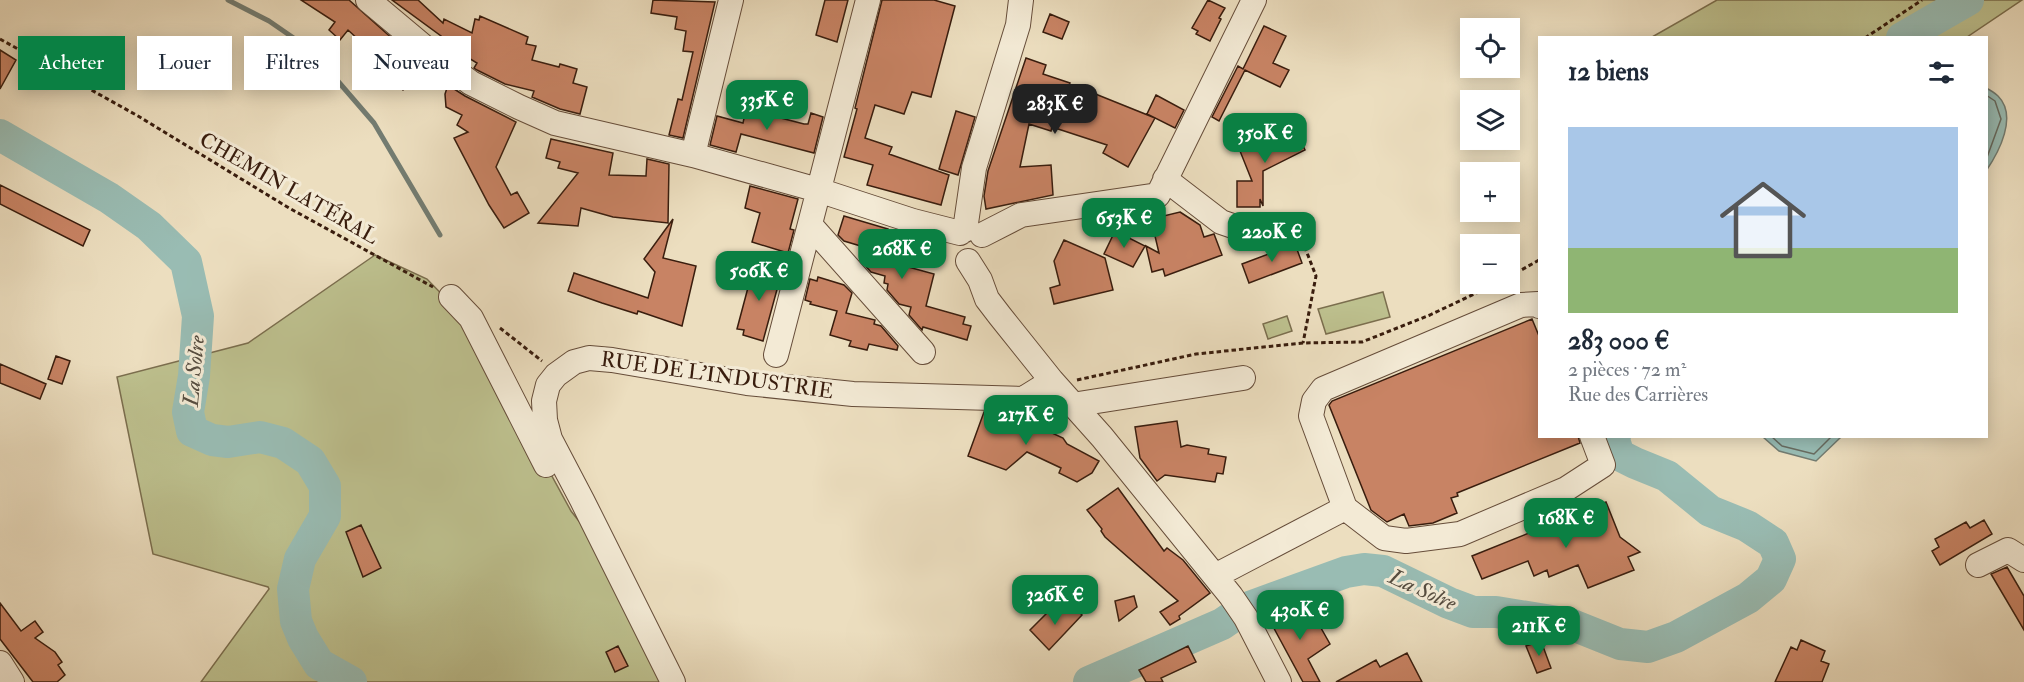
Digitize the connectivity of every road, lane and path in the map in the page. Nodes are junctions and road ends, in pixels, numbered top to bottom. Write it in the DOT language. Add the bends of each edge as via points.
graph roads {
  1 [pos="368,0"];
  2 [pos="731,0"];
  3 [pos="868,0"];
  4 [pos="1021,0"];
  5 [pos="1254,0"];
  6 [pos="1923,0"];
  7 [pos="1868,36"];
  8 [pos="0,39"];
  9 [pos="693,155"];
  10 [pos="1162,187"];
  11 [pos="818,190"];
  12 [pos="811,226"];
  13 [pos="1259,235"];
  14 [pos="972,243"];
  15 [pos="1538,261"];
  16 [pos="1520,271"];
  17 [pos="1474,294"];
  18 [pos="451,297"];
  19 [pos="1538,304"];
  20 [pos="500,328"];
  21 [pos="1303,344"];
  22 [pos="923,352"];
  23 [pos="776,355"];
  24 [pos="556,375"];
  25 [pos="1243,378"];
  26 [pos="1052,381"];
  27 [pos="1072,405"];
  28 [pos="1593,438"];
  29 [pos="582,500"];
  30 [pos="1345,508"];
  31 [pos="2024,560"];
  32 [pos="1978,565"];
  33 [pos="1215,576"];
  34 [pos="0,663"];
  35 [pos="12,682"];
  36 [pos="673,682"];
  37 [pos="1280,682"];
  1 -- 9 [label="street" via="471,83 519,107 555,123"];
  2 -- 9 [label="street"];
  3 -- 11 [label="street"];
  4 -- 14 [label="street" via="1018,25 974,168"];
  5 -- 10 [label="street"];
  6 -- 7 [label="path"];
  8 -- 18 [label="path, CHEMIN LATÉRAL" via="138,116 289,208"];
  9 -- 11 [label="street"];
  10 -- 13 [label="street" via="1221,222"];
  10 -- 14 [label="street" via="1021,215"];
  11 -- 12 [label="street"];
  11 -- 14 [label="street"];
  12 -- 22 [label="street"];
  12 -- 23 [label="street"];
  13 -- 21 [label="path" via="1304,245 1316,276"];
  14 -- 26 [label="street" via="987,299"];
  15 -- 16 [label="path"];
  17 -- 21 [label="path" via="1362,342"];
  18 -- 29 [label="street" via="471,318 557,485 568,501"];
  19 -- 30 [label="street" via="1521,305 1323,389 1314,401 1311,416"];
  20 -- 24 [label="path"];
  21 -- 26 [label="path" via="1196,354 1104,375"];
  24 -- 26 [label="street, RUE DE L'INDUSTRIE" via="574,362 589,358 747,384 853,394 1023,399"];
  24 -- 29 [label="street" via="548,385 544,401 545,420 550,439"];
  25 -- 27 [label="street"];
  26 -- 27 [label="street"];
  27 -- 33 [label="street"];
  28 -- 30 [label="street" via="1603,465 1566,489 1460,534 1407,541 1384,538"];
  29 -- 36 [label="street"];
  30 -- 33 [label="street"];
  31 -- 32 [label="street" via="2008,550"];
  33 -- 37 [label="street" via="1241,610"];
  34 -- 35 [label="street"];
}
